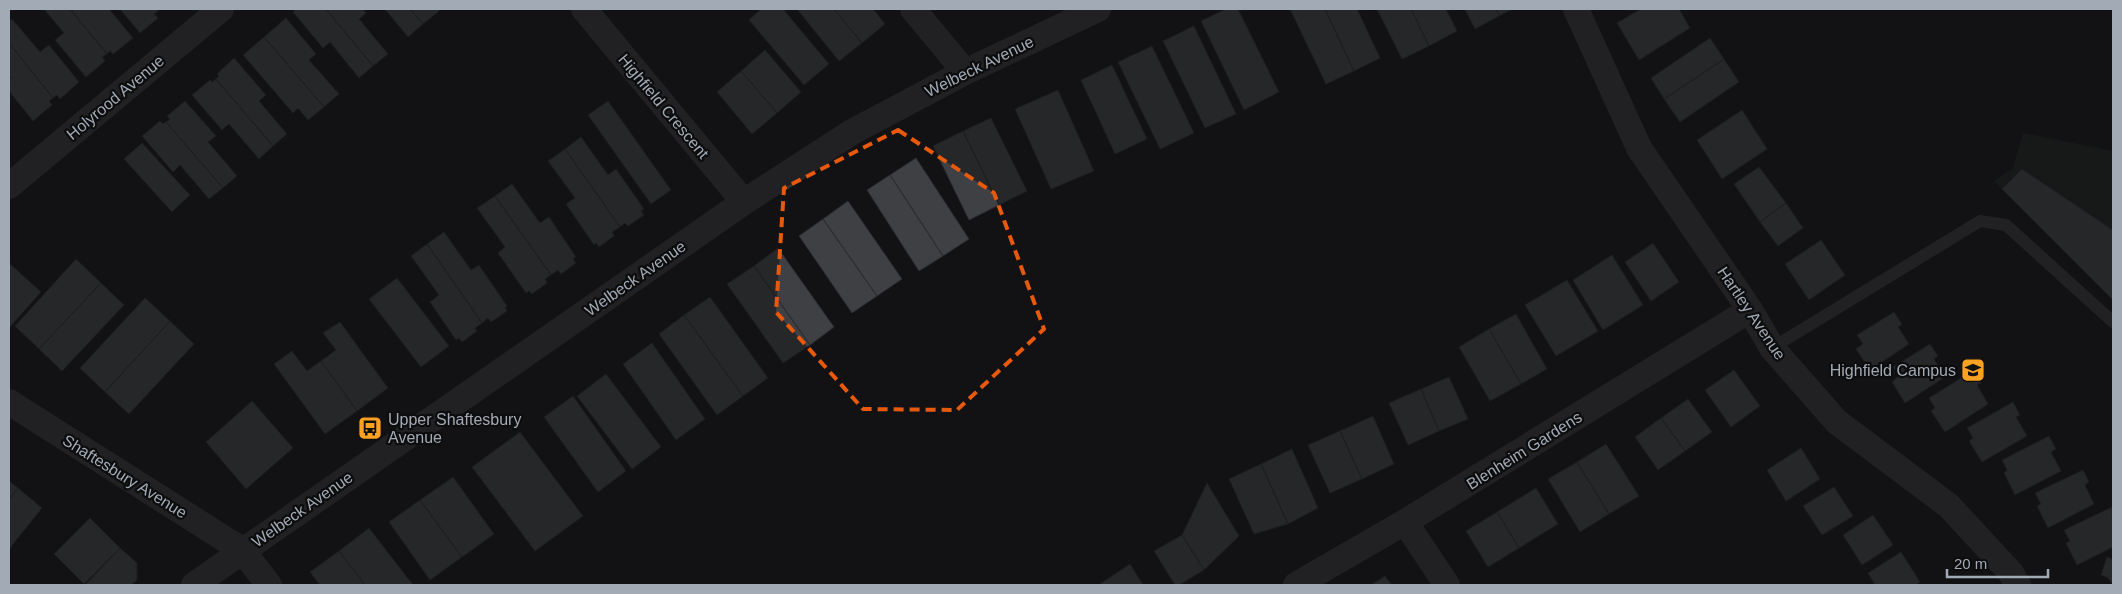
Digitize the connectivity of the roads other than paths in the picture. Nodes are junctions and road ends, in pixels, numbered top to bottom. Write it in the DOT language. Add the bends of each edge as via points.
graph roads {
  1 [pos="221,9"];
  2 [pos="584,9"];
  3 [pos="913,9"];
  4 [pos="1098,9"];
  5 [pos="1576,9"];
  6 [pos="965,72"];
  7 [pos="9,186"];
  8 [pos="744,202"];
  9 [pos="1750,310"];
  10 [pos="2113,322"];
  11 [pos="1772,348"];
  12 [pos="9,402"];
  13 [pos="1405,522"];
  14 [pos="242,550"];
  15 [pos="194,585"];
  16 [pos="269,585"];
  17 [pos="1296,585"];
  18 [pos="1447,585"];
  19 [pos="2018,585"];
  1 -- 7 [label="street, Holyrood Avenue"];
  2 -- 8 [label="street, Highfield Crescent"];
  3 -- 6 [label="street"];
  4 -- 6 [label="street, Welbeck Avenue"];
  5 -- 9 [label="street, Hartley Avenue" via="1639,148"];
  6 -- 8 [label="street, Welbeck Avenue" via="852,132"];
  8 -- 14 [label="street, Welbeck Avenue"];
  9 -- 11 [label="street, Hartley Avenue"];
  9 -- 13 [label="street, Blenheim Gardens"];
  10 -- 11 [label="lane" via="2006,225 1980,221"];
  11 -- 19 [label="street, Hartley Avenue" via="1838,422 1949,506 2011,573"];
  12 -- 14 [label="street, Shaftesbury Avenue"];
  13 -- 17 [label="street, Blenheim Gardens"];
  13 -- 18 [label="street"];
  14 -- 15 [label="street, Welbeck Avenue"];
  14 -- 16 [label="street"];
}
